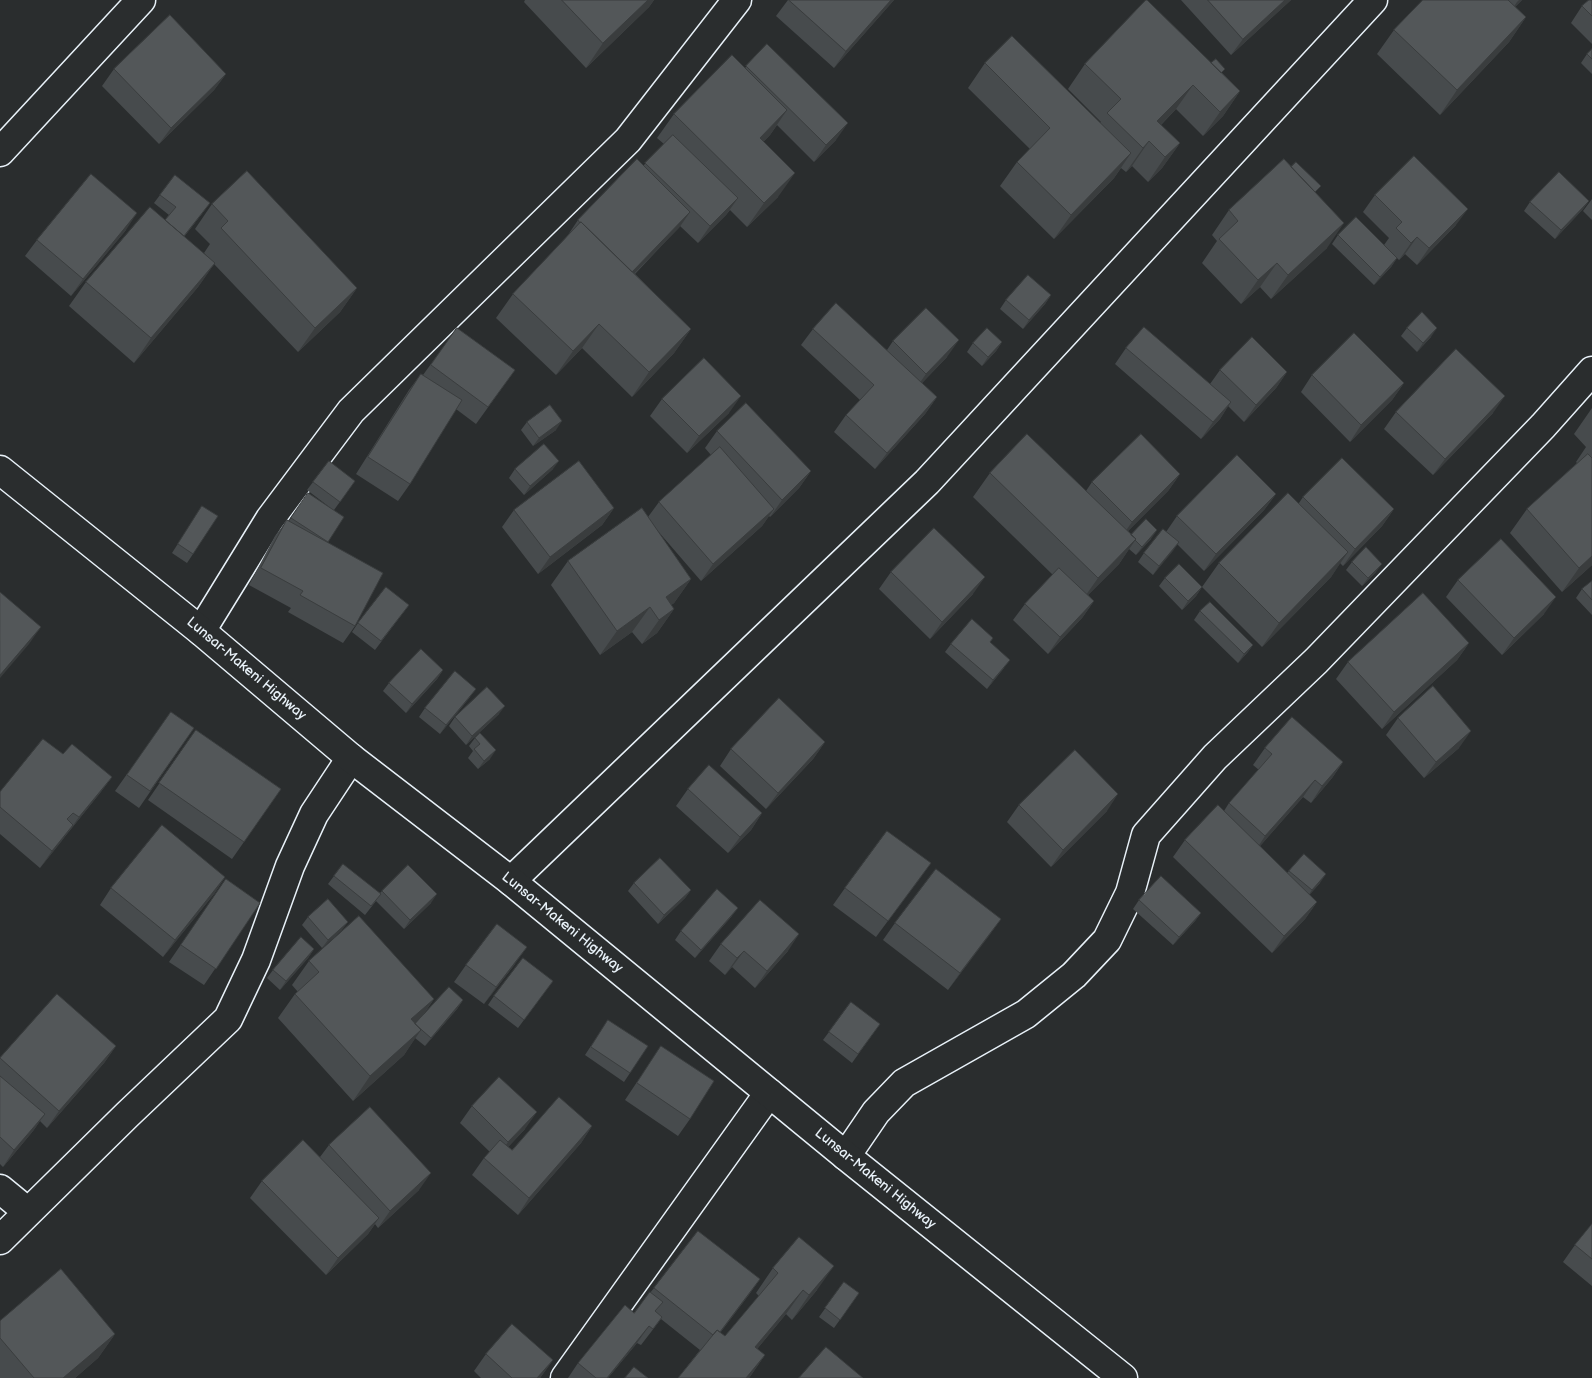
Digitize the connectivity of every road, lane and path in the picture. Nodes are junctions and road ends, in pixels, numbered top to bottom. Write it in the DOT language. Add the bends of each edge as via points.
graph roads {
  1 [pos="141,0"];
  2 [pos="737,0"];
  3 [pos="1373,0"];
  4 [pos="0,152"];
  5 [pos="1592,371"];
  6 [pos="0,470"];
  7 [pos="201,631"];
  8 [pos="351,758"];
  9 [pos="511,881"];
  10 [pos="769,1093"];
  11 [pos="846,1156"];
  12 [pos="0,1189"];
  13 [pos="28,1212"];
  14 [pos="0,1240"];
  15 [pos="565,1378"];
  16 [pos="1122,1378"];
  1 -- 4 [label="street"];
  2 -- 7 [label="street" via="628,140 351,411 270,519"];
  3 -- 9 [label="street" via="928,482"];
  5 -- 11 [label="street" via="1316,661 1215,757 1146,835 1130,893 1107,940 1074,976 1026,1014 904,1083 876,1112"];
  6 -- 7 [label="street, Lunsar-Makeni Highway"];
  7 -- 8 [label="street, Lunsar-Makeni Highway"];
  8 -- 9 [label="street, Lunsar-Makeni Highway"];
  8 -- 13 [label="street" via="314,814 290,866 256,960 228,1019"];
  9 -- 10 [label="street, Lunsar-Makeni Highway"];
  10 -- 11 [label="street, Lunsar-Makeni Highway"];
  10 -- 15 [label="street"];
  11 -- 16 [label="street, Lunsar-Makeni Highway"];
  12 -- 13 [label="street"];
  13 -- 14 [label="street"];
}
